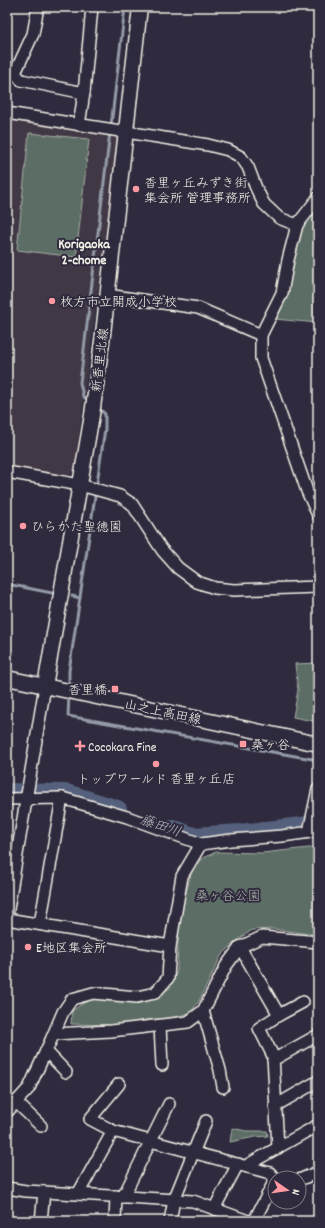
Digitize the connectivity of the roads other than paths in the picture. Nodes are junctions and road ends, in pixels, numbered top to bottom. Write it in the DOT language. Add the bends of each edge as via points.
graph roads {
  1 [pos="38,7"];
  2 [pos="92,7"];
  3 [pos="140,7"];
  4 [pos="84,93"];
  5 [pos="7,113"];
  6 [pos="79,125"];
  7 [pos="114,130"];
  8 [pos="318,198"];
  9 [pos="297,225"];
  10 [pos="107,295"];
  11 [pos="261,335"];
  12 [pos="7,472"];
  13 [pos="91,488"];
  14 [pos="318,515"];
  15 [pos="318,587"];
  16 [pos="7,678"];
  17 [pos="45,686"];
  18 [pos="318,744"];
  19 [pos="318,789"];
  20 [pos="27,798"];
  21 [pos="62,798"];
  22 [pos="7,800"];
  23 [pos="312,827"];
  24 [pos="201,844"];
  25 [pos="7,915"];
  26 [pos="7,919"];
  27 [pos="40,924"];
  28 [pos="318,942"];
  29 [pos="170,946"];
  30 [pos="240,947"];
  31 [pos="303,1002"];
  32 [pos="203,1011"];
  33 [pos="279,1015"];
  34 [pos="160,1026"];
  35 [pos="54,1034"];
  36 [pos="318,1035"];
  37 [pos="46,1051"];
  38 [pos="273,1060"];
  39 [pos="162,1065"];
  40 [pos="66,1072"];
  41 [pos="318,1081"];
  42 [pos="119,1084"];
  43 [pos="223,1088"];
  44 [pos="16,1102"];
  45 [pos="169,1104"];
  46 [pos="275,1106"];
  47 [pos="7,1112"];
  48 [pos="206,1121"];
  49 [pos="318,1125"];
  50 [pos="41,1126"];
  51 [pos="113,1132"];
  52 [pos="151,1141"];
  53 [pos="278,1148"];
  54 [pos="193,1153"];
  55 [pos="243,1166"];
  56 [pos="267,1172"];
  57 [pos="318,1172"];
  58 [pos="307,1177"];
  59 [pos="7,1188"];
  60 [pos="44,1192"];
  61 [pos="78,1194"];
  62 [pos="267,1195"];
  63 [pos="120,1196"];
  64 [pos="174,1200"];
  65 [pos="214,1208"];
  66 [pos="41,1221"];
  67 [pos="115,1221"];
  68 [pos="170,1221"];
  69 [pos="248,1221"];
  70 [pos="254,1221"];
  1 -- 4 [label="street" via="33,34 15,73 21,80"];
  2 -- 4 [label="street"];
  3 -- 7 [label="street, 新香里北線"];
  4 -- 6 [label="street"];
  5 -- 6 [label="street"];
  6 -- 7 [label="street"];
  7 -- 9 [label="street" via="228,150 241,157 248,167 264,204 279,218"];
  7 -- 10 [label="street, 新香里北線"];
  8 -- 9 [label="street"];
  9 -- 11 [label="street" via="282,293"];
  10 -- 11 [label="street" via="198,308"];
  10 -- 13 [label="street, 新香里北線" via="94,404"];
  11 -- 14 [label="street" via="261,358 307,491"];
  12 -- 13 [label="street"];
  13 -- 15 [label="street" via="120,496 132,504 162,550 178,568 197,582 215,588 234,590"];
  13 -- 17 [label="street, 新香里北線"];
  16 -- 17 [label="street, 山之上高田線"];
  17 -- 18 [label="street, 山之上高田線"];
  17 -- 20 [label="street"];
  19 -- 23 [label="street"];
  20 -- 21 [label="street"];
  20 -- 22 [label="street"];
  20 -- 25 [label="street"];
  21 -- 24 [label="street" via="126,817"];
  21 -- 27 [label="street"];
  23 -- 24 [label="street" via="282,836"];
  24 -- 29 [label="street" via="182,876"];
  26 -- 27 [label="street"];
  27 -- 29 [label="street"];
  28 -- 30 [label="street" via="262,937"];
  29 -- 35 [label="street" via="168,978 155,993 137,997 93,993 72,999 63,1012"];
  30 -- 32 [label="street" via="226,966"];
  30 -- 33 [label="street"];
  31 -- 33 [label="street"];
  32 -- 34 [label="street" via="188,1022"];
  32 -- 43 [label="street"];
  33 -- 38 [label="street" via="259,1028"];
  34 -- 35 [label="street"];
  34 -- 39 [label="street"];
  35 -- 37 [label="street"];
  36 -- 38 [label="street"];
  37 -- 40 [label="street"];
  37 -- 44 [label="street" via="29,1088"];
  38 -- 46 [label="street"];
  41 -- 46 [label="street"];
  42 -- 51 [label="street" via="90,1119"];
  44 -- 47 [label="street"];
  44 -- 50 [label="street"];
  45 -- 52 [label="street"];
  46 -- 53 [label="street"];
  48 -- 54 [label="street"];
  49 -- 53 [label="street"];
  51 -- 52 [label="street"];
  51 -- 61 [label="street"];
  52 -- 54 [label="street"];
  52 -- 63 [label="street"];
  53 -- 55 [label="street"];
  54 -- 55 [label="street"];
  54 -- 64 [label="street"];
  55 -- 56 [label="street"];
  55 -- 65 [label="street"];
  57 -- 58 [label="street"];
  59 -- 60 [label="street"];
  60 -- 61 [label="street"];
  60 -- 66 [label="street"];
  61 -- 63 [label="street"];
  62 -- 70 [label="street"];
  63 -- 64 [label="street"];
  63 -- 67 [label="street"];
  64 -- 65 [label="street" via="193,1201"];
  64 -- 68 [label="street"];
  65 -- 69 [label="street"];
}
